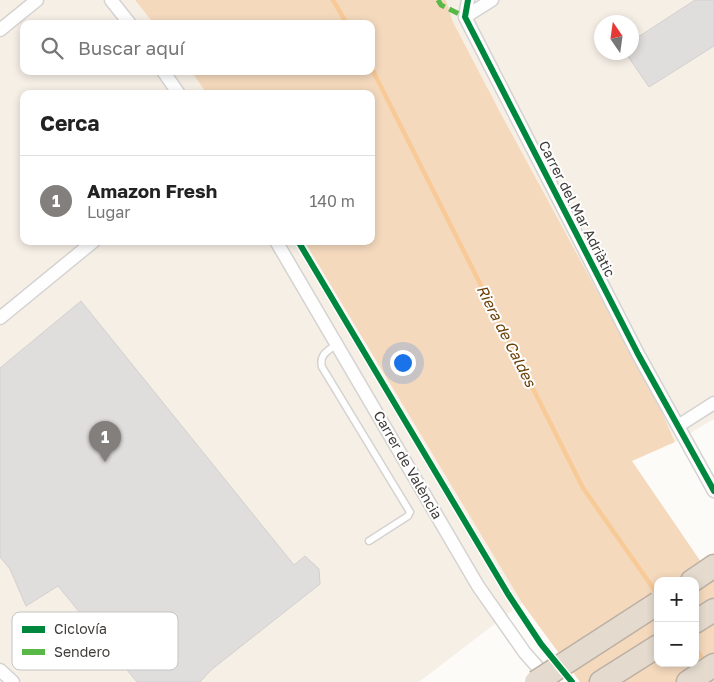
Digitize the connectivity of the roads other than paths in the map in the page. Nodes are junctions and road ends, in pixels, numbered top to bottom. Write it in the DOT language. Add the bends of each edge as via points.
graph roads {
  1 [pos="37,0"];
  2 [pos="111,0"];
  3 [pos="468,0"];
  4 [pos="492,0"];
  5 [pos="465,17"];
  6 [pos="127,20"];
  7 [pos="0,30"];
  8 [pos="166,75"];
  9 [pos="176,90"];
  10 [pos="89,245"];
  11 [pos="278,245"];
  12 [pos="0,318"];
  13 [pos="337,344"];
  14 [pos="714,403"];
  15 [pos="678,426"];
  16 [pos="714,491"];
  17 [pos="369,541"];
  18 [pos="714,566"];
  19 [pos="698,577"];
  20 [pos="654,606"];
  21 [pos="714,610"];
  22 [pos="699,619"];
  23 [pos="654,649"];
  24 [pos="714,665"];
  25 [pos="0,670"];
  26 [pos="13,682"];
  27 [pos="536,682"];
  28 [pos="550,682"];
  29 [pos="601,682"];
  30 [pos="688,682"];
  1 -- 7 [label="street"];
  2 -- 6 [label="street"];
  3 -- 5 [label="street"];
  4 -- 5 [label="street"];
  5 -- 15 [label="street, Carrer del Mar Adriàtic"];
  8 -- 9 [label="street"];
  10 -- 12 [label="street"];
  11 -- 13 [label="street, Carrer de València"];
  13 -- 17 [label="lane" via="323,353 322,367 410,512"];
  13 -- 28 [label="street, Carrer de València" via="478,586 525,653"];
  14 -- 15 [label="street"];
  15 -- 16 [label="street, Carrer del Mar Adriàtic"];
  18 -- 19 [label="highway"];
  20 -- 27 [label="highway, bridge"];
  21 -- 22 [label="highway"];
  23 -- 29 [label="highway"];
  24 -- 30 [label="highway"];
  25 -- 26 [label="street"];
}
